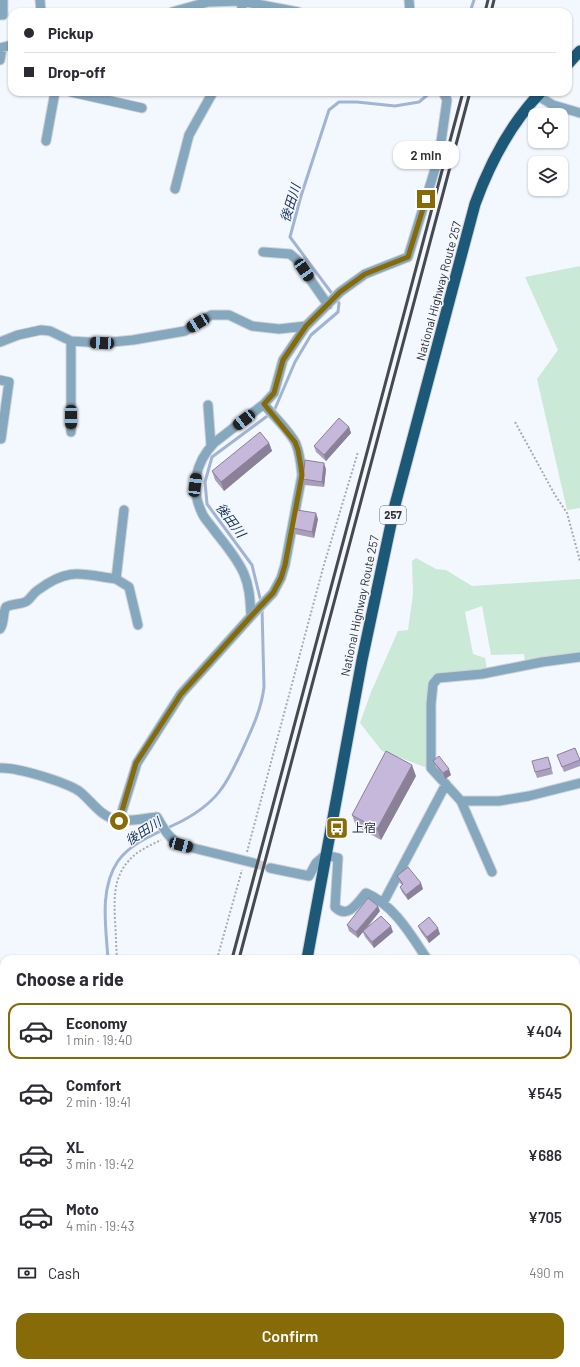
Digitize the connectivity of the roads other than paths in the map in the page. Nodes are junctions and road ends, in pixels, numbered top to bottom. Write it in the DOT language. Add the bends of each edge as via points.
graph roads {
  1 [pos="3,0"];
  2 [pos="241,0"];
  3 [pos="186,8"];
  4 [pos="279,8"];
  5 [pos="0,15"];
  6 [pos="1,48"];
  7 [pos="580,51"];
  8 [pos="0,60"];
  9 [pos="572,60"];
  10 [pos="55,96"];
  11 [pos="89,96"];
  12 [pos="211,96"];
  13 [pos="445,96"];
  14 [pos="537,96"];
  15 [pos="542,96"];
  16 [pos="142,108"];
  17 [pos="580,113"];
  18 [pos="46,141"];
  19 [pos="175,189"];
  20 [pos="263,252"];
  21 [pos="329,304"];
  22 [pos="306,326"];
  23 [pos="0,334"];
  24 [pos="18,335"];
  25 [pos="71,341"];
  26 [pos="0,342"];
  27 [pos="0,380"];
  28 [pos="208,405"];
  29 [pos="265,405"];
  30 [pos="71,432"];
  31 [pos="1,439"];
  32 [pos="211,446"];
  33 [pos="124,510"];
  34 [pos="116,579"];
  35 [pos="252,614"];
  36 [pos="138,625"];
  37 [pos="0,629"];
  38 [pos="580,657"];
  39 [pos="0,768"];
  40 [pos="580,782"];
  41 [pos="446,784"];
  42 [pos="461,801"];
  43 [pos="119,821"];
  44 [pos="325,855"];
  45 [pos="254,863"];
  46 [pos="270,868"];
  47 [pos="492,872"];
  48 [pos="383,903"];
  49 [pos="308,955"];
  50 [pos="424,955"];
  1 -- 5 [label="street" via="3,15"];
  2 -- 3 [label="street" via="208,2"];
  2 -- 4 [label="street"];
  6 -- 8 [label="street"];
  7 -- 9 [label="highway"];
  10 -- 18 [label="street"];
  11 -- 16 [label="street"];
  12 -- 19 [label="street" via="189,135"];
  13 -- 21 [label="street" via="439,156 408,257 365,274 340,292"];
  14 -- 44 [label="highway, National Highway Route 257 / 257" via="499,148 476,204 395,505"];
  15 -- 17 [label="street" via="553,105"];
  20 -- 21 [label="street" via="290,254"];
  21 -- 22 [label="street"];
  22 -- 25 [label="street" via="279,329 252,326 229,315 211,315 185,330 156,336 102,343"];
  22 -- 29 [label="street" via="283,360 274,393"];
  23 -- 24 [label="street"];
  24 -- 25 [label="street" via="41,330 50,331"];
  24 -- 26 [label="street"];
  25 -- 30 [label="street"];
  27 -- 31 [label="street" via="9,382"];
  28 -- 32 [label="street"];
  29 -- 32 [label="street"];
  29 -- 35 [label="street" via="295,442 302,475 281,578 273,593"];
  32 -- 35 [label="street" via="197,471 197,500 202,514 244,572"];
  33 -- 34 [label="street"];
  34 -- 36 [label="street" via="129,587"];
  34 -- 37 [label="street" via="80,574 58,577 27,601 6,607"];
  35 -- 43 [label="street" via="181,694 136,763"];
  38 -- 41 [label="street" via="482,674 442,677 435,681 431,704 431,768"];
  39 -- 43 [label="street" via="19,770 72,788 103,814"];
  40 -- 42 [label="street" via="499,801"];
  41 -- 42 [label="street"];
  41 -- 48 [label="street"];
  42 -- 47 [label="street"];
  43 -- 45 [label="street" via="157,817 173,841 181,845"];
  44 -- 46 [label="street" via="316,863 309,876"];
  44 -- 48 [label="street" via="338,858 335,908 344,913 350,911 366,893"];
  44 -- 49 [label="highway, National Highway Route 257 / 257"];
  48 -- 50 [label="street" via="404,925"];
}
